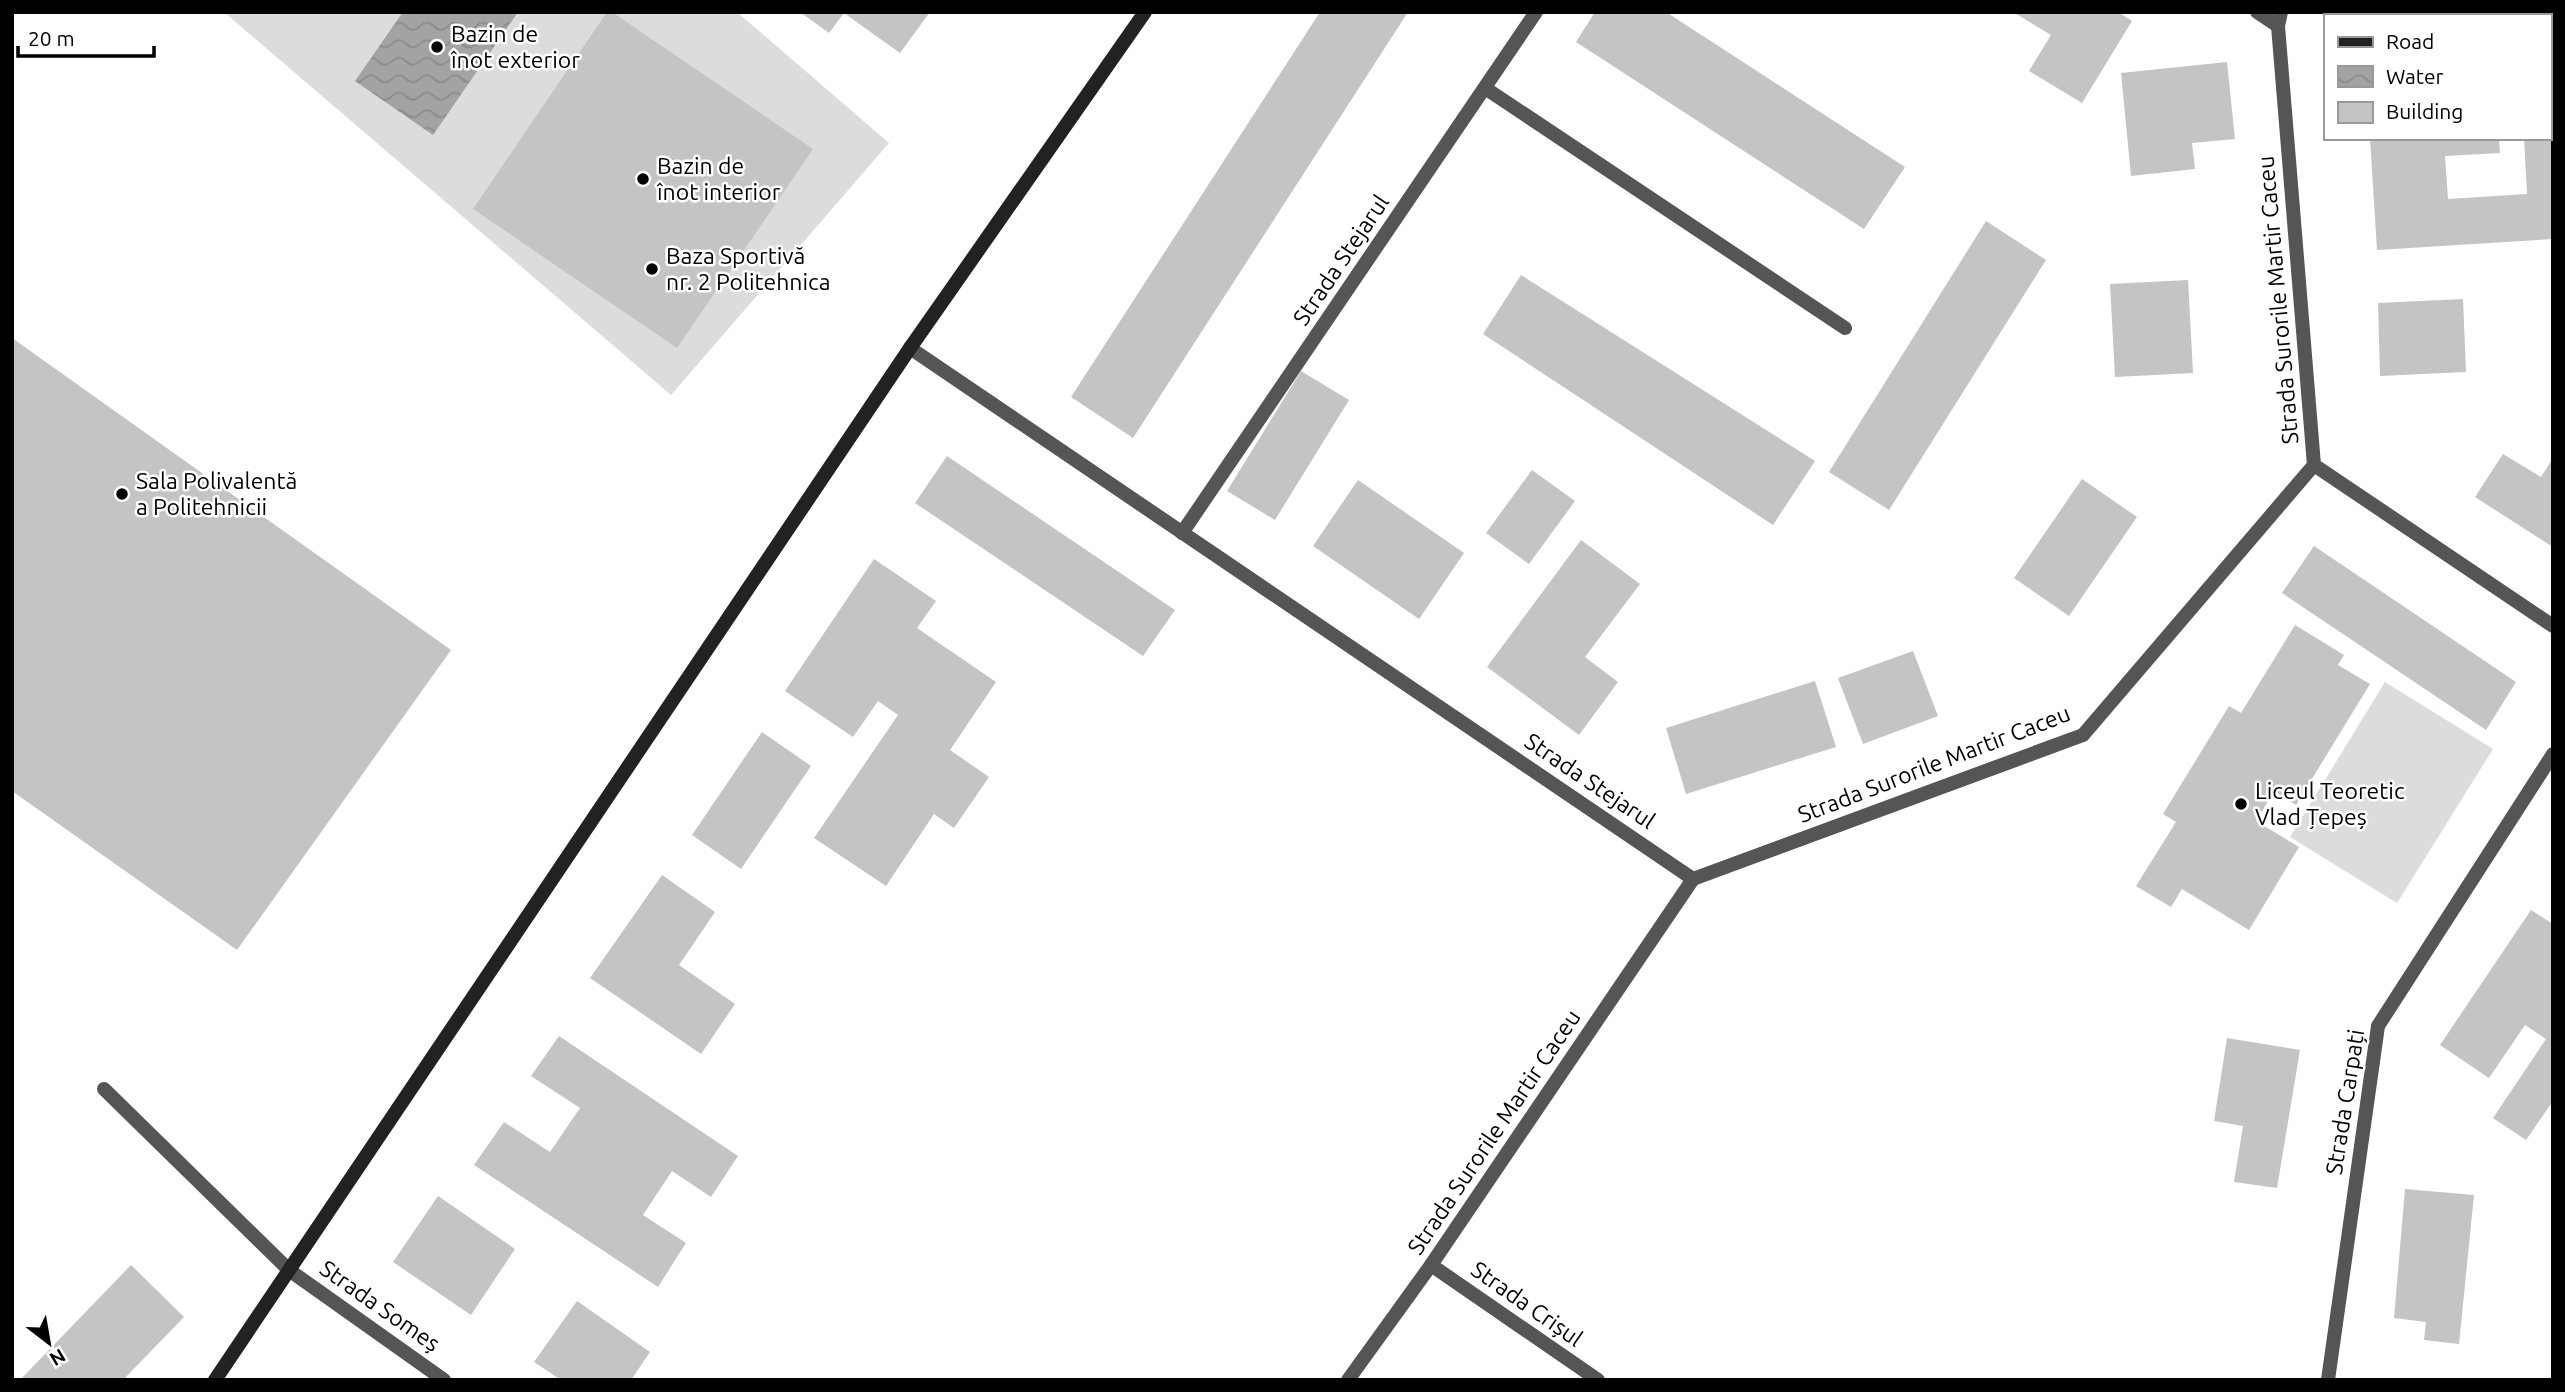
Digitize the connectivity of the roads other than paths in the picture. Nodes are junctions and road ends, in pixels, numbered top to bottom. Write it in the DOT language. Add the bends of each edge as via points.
graph roads {
  1 [pos="1145,12"];
  2 [pos="1536,12"];
  3 [pos="2257,12"];
  4 [pos="2279,19"];
  5 [pos="1485,88"];
  6 [pos="1844,328"];
  7 [pos="910,348"];
  8 [pos="2314,465"];
  9 [pos="1182,533"];
  10 [pos="2553,626"];
  11 [pos="2553,754"];
  12 [pos="1693,879"];
  13 [pos="104,1089"];
  14 [pos="1431,1265"];
  15 [pos="289,1270"];
  16 [pos="215,1380"];
  17 [pos="444,1380"];
  18 [pos="1348,1380"];
  19 [pos="1598,1380"];
  20 [pos="2328,1380"];
  1 -- 7 [label="street"];
  2 -- 5 [label="street, Strada Stejarul"];
  3 -- 4 [label="street"];
  4 -- 8 [label="street, Strada Surorile Martir Caceu"];
  5 -- 6 [label="street"];
  5 -- 9 [label="street, Strada Stejarul"];
  7 -- 9 [label="street, Strada Stejarul"];
  7 -- 15 [label="street"];
  8 -- 10 [label="street"];
  8 -- 12 [label="street, Strada Surorile Martir Caceu" via="2083,734"];
  9 -- 12 [label="street, Strada Stejarul"];
  11 -- 20 [label="street, Strada Carpați" via="2378,1026"];
  12 -- 14 [label="street, Strada Surorile Martir Caceu"];
  13 -- 15 [label="street, Strada Someș"];
  14 -- 18 [label="street, Strada Surorile Martir Caceu"];
  14 -- 19 [label="street, Strada Crișul"];
  15 -- 16 [label="street"];
  15 -- 17 [label="street, Strada Someș"];
}
